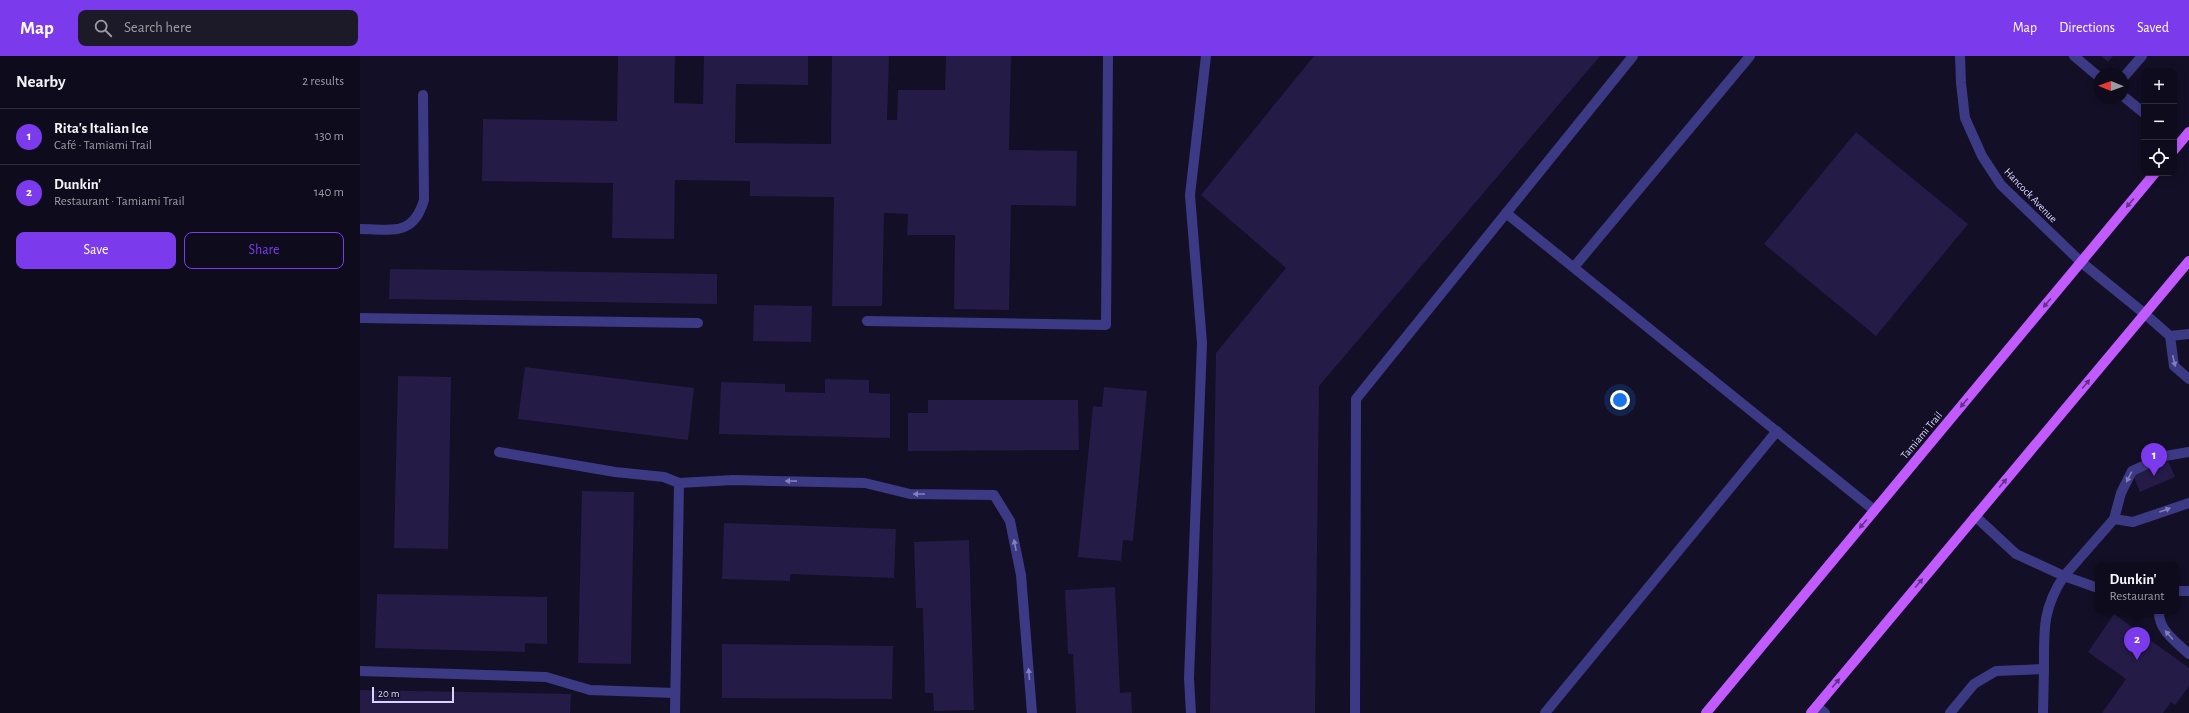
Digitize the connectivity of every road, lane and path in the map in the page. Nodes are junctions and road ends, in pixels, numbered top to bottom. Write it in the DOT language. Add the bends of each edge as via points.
graph roads {
  1 [pos="1108,56"];
  2 [pos="1206,56"];
  3 [pos="1633,56"];
  4 [pos="1750,56"];
  5 [pos="1960,56"];
  6 [pos="2074,56"];
  7 [pos="2142,56"];
  8 [pos="2129,71"];
  9 [pos="2093,72"];
  10 [pos="423,95"];
  11 [pos="2129,101"];
  12 [pos="2141,111"];
  13 [pos="2189,132"];
  14 [pos="2178,139"];
  15 [pos="2152,176"];
  16 [pos="1506,213"];
  17 [pos="360,229"];
  18 [pos="2189,261"];
  19 [pos="2080,262"];
  20 [pos="1574,268"];
  21 [pos="2145,314"];
  22 [pos="360,318"];
  23 [pos="867,321"];
  24 [pos="698,323"];
  25 [pos="2189,334"];
  26 [pos="2170,336"];
  27 [pos="2189,379"];
  28 [pos="1777,432"];
  29 [pos="499,452"];
  30 [pos="2189,452"];
  31 [pos="679,483"];
  32 [pos="2189,503"];
  33 [pos="1874,510"];
  34 [pos="1975,516"];
  35 [pos="2114,519"];
  36 [pos="2064,576"];
  37 [pos="2095,587"];
  38 [pos="2160,614"];
  39 [pos="2189,654"];
  40 [pos="2044,669"];
  41 [pos="360,671"];
  42 [pos="675,693"];
  43 [pos="1814,710"];
  44 [pos="675,713"];
  45 [pos="1032,713"];
  46 [pos="1191,713"];
  47 [pos="1355,713"];
  48 [pos="1545,713"];
  49 [pos="1706,713"];
  50 [pos="1825,713"];
  51 [pos="1950,713"];
  52 [pos="2043,713"];
  1 -- 23 [label="street" via="1106,325"];
  2 -- 46 [label="street" via="1190,195 1202,343 1189,678"];
  3 -- 16 [label="street"];
  4 -- 20 [label="street"];
  5 -- 19 [label="street, Hancock Avenue" via="1965,118 1982,156 2001,185"];
  6 -- 9 [label="street"];
  7 -- 8 [label="street"];
  10 -- 17 [label="street" via="424,200 420,213 410,226 397,229"];
  11 -- 12 [label="street"];
  13 -- 14 [label="main road"];
  15 -- 19 [label="main road, Tamiami Trail, one-way"];
  16 -- 20 [label="street"];
  16 -- 47 [label="street" via="1356,399"];
  18 -- 21 [label="main road"];
  19 -- 21 [label="street, Hancock Avenue"];
  19 -- 33 [label="main road, Tamiami Trail, one-way"];
  20 -- 28 [label="street"];
  21 -- 26 [label="street, Hancock Avenue"];
  34 -- 21 [label="main road, one-way"];
  22 -- 24 [label="street"];
  25 -- 26 [label="street"];
  26 -- 27 [label="street, one-way" via="2174,366"];
  28 -- 33 [label="street"];
  28 -- 48 [label="street"];
  29 -- 31 [label="street" via="615,472 664,477"];
  30 -- 35 [label="street, one-way" via="2165,456 2132,471 2121,493"];
  31 -- 42 [label="street"];
  45 -- 31 [label="street, one-way" via="1021,575 1010,521 994,495 910,494 865,483 733,480"];
  35 -- 32 [label="street, one-way" via="2133,522"];
  33 -- 49 [label="main road, Tamiami Trail, one-way"];
  34 -- 36 [label="street" via="2016,554"];
  43 -- 34 [label="main road, one-way"];
  35 -- 36 [label="street"];
  36 -- 37 [label="street"];
  36 -- 40 [label="street" via="2054,591 2044,622"];
  39 -- 38 [label="street, one-way" via="2167,634"];
  40 -- 51 [label="street" via="1996,671 1974,684"];
  40 -- 52 [label="street"];
  41 -- 42 [label="street" via="546,677 590,690"];
  42 -- 44 [label="street"];
  43 -- 50 [label="street"];
}
